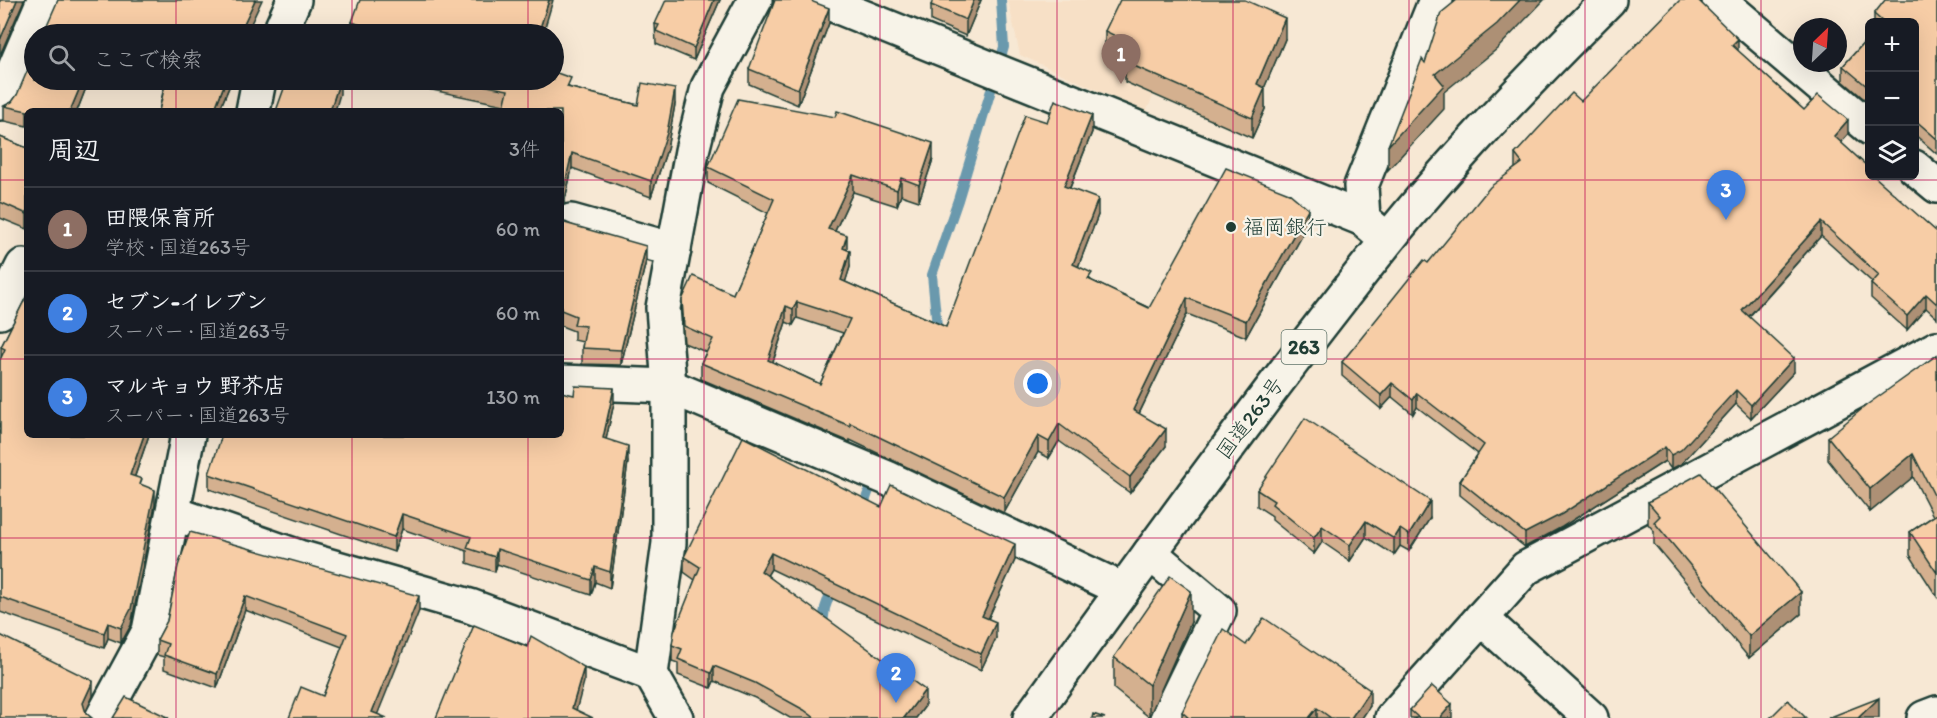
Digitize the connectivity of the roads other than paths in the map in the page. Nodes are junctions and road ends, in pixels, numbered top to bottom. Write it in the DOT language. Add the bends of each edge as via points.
graph roads {
  1 [pos="44,0"];
  2 [pos="294,0"];
  3 [pos="755,0"];
  4 [pos="821,0"];
  5 [pos="1436,0"];
  6 [pos="1609,0"];
  7 [pos="1719,0"];
  8 [pos="34,24"];
  9 [pos="283,24"];
  10 [pos="24,46"];
  11 [pos="257,90"];
  12 [pos="0,102"];
  13 [pos="254,108"];
  14 [pos="1867,126"];
  15 [pos="1919,171"];
  16 [pos="1937,186"];
  17 [pos="571,221"];
  18 [pos="1375,230"];
  19 [pos="674,250"];
  20 [pos="16,263"];
  21 [pos="0,312"];
  22 [pos="1937,348"];
  23 [pos="564,382"];
  24 [pos="669,386"];
  25 [pos="187,438"];
  26 [pos="173,513"];
  27 [pos="1150,553"];
  28 [pos="1123,590"];
  29 [pos="1481,618"];
  30 [pos="651,674"];
  31 [pos="1937,713"];
  32 [pos="102,718"];
  33 [pos="676,718"];
  34 [pos="1030,718"];
  35 [pos="1167,718"];
  36 [pos="1392,718"];
  37 [pos="1591,718"];
  38 [pos="1924,718"];
  1 -- 8 [label="main road"];
  2 -- 9 [label="main road"];
  3 -- 19 [label="main road" via="708,87"];
  4 -- 18 [label="main road"];
  5 -- 18 [label="main road" via="1361,186"];
  6 -- 18 [label="main road, 国道263号 / 263" via="1475,140"];
  7 -- 14 [label="main road"];
  10 -- 12 [label="main road"];
  11 -- 13 [label="main road"];
  15 -- 16 [label="main road"];
  17 -- 19 [label="main road"];
  18 -- 27 [label="main road, 国道263号 / 263" via="1261,402"];
  19 -- 24 [label="main road" via="663,308"];
  20 -- 21 [label="main road"];
  22 -- 29 [label="main road" via="1526,568"];
  23 -- 24 [label="main road"];
  24 -- 28 [label="main road" via="874,473"];
  24 -- 30 [label="main road" via="669,543"];
  25 -- 26 [label="main road"];
  26 -- 30 [label="main road" via="299,557 470,606"];
  26 -- 32 [label="main road" via="149,631"];
  27 -- 28 [label="main road, 国道263号 / 263"];
  27 -- 35 [label="main road" via="1219,611"];
  28 -- 34 [label="main road, 国道263号 / 263"];
  29 -- 36 [label="main road"];
  29 -- 37 [label="main road"];
  30 -- 33 [label="main road"];
  31 -- 38 [label="main road"];
}
